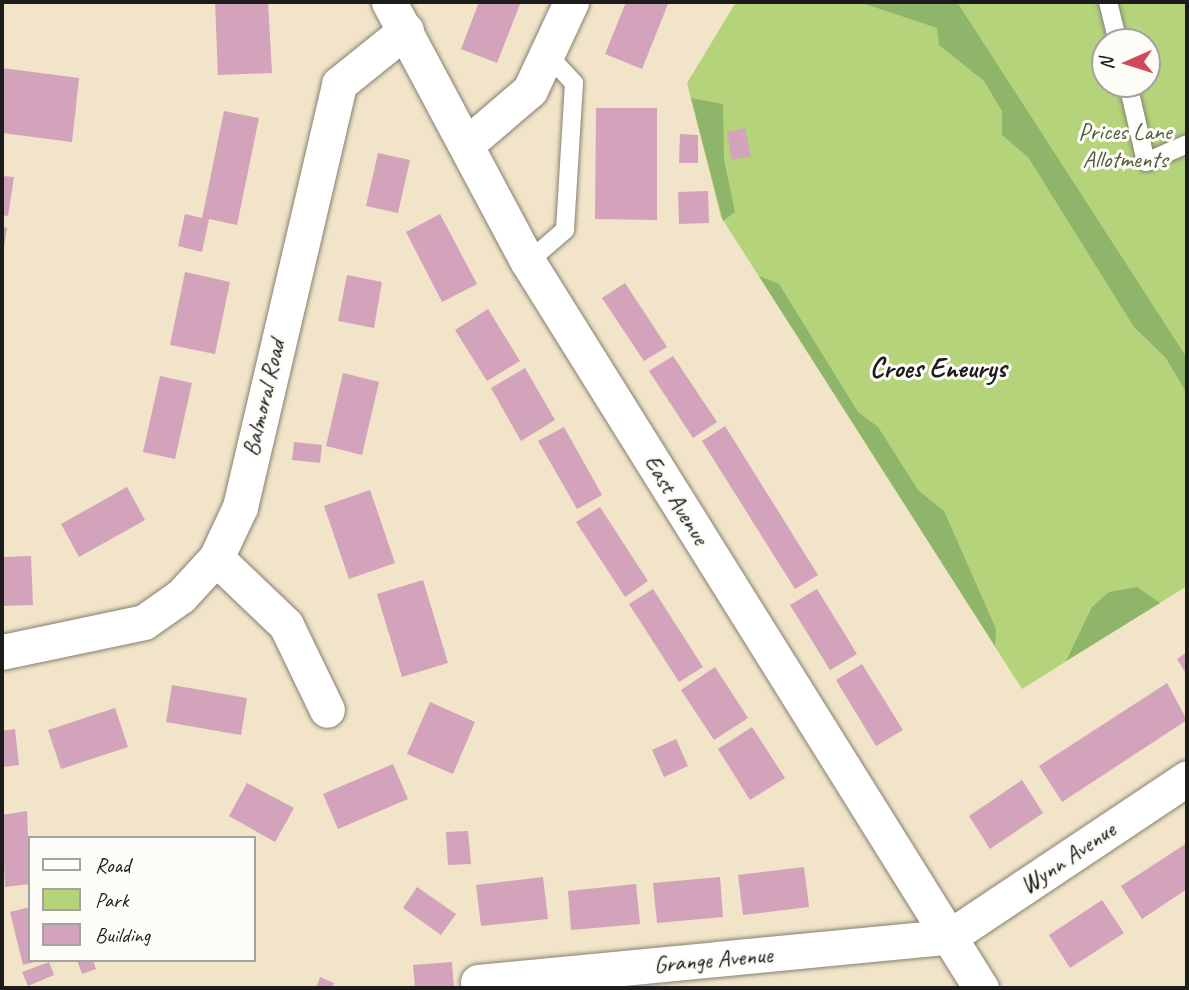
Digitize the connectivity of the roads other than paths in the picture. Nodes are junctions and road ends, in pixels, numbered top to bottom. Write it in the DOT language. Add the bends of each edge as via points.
graph roads {
  1 [pos="571,2"];
  2 [pos="1108,2"];
  3 [pos="398,16"];
  4 [pos="1114,28"];
  5 [pos="550,57"];
  6 [pos="1131,98"];
  7 [pos="467,144"];
  8 [pos="1187,144"];
  9 [pos="528,262"];
  10 [pos="216,558"];
  11 [pos="2,652"];
  12 [pos="327,710"];
  13 [pos="1187,778"];
  14 [pos="949,937"];
  15 [pos="478,982"];
  16 [pos="981,988"];
  1 -- 5 [label="street"];
  2 -- 4 [label="lane"];
  3 -- 7 [label="street, East Avenue"];
  3 -- 10 [label="street, Balmoral Road" via="339,84 240,507"];
  5 -- 7 [label="street" via="530,90"];
  5 -- 9 [label="lane" via="574,83 565,230"];
  6 -- 8 [label="lane" via="1146,162"];
  7 -- 9 [label="street, East Avenue"];
  9 -- 14 [label="street, East Avenue"];
  10 -- 11 [label="street, Balmoral Road" via="181,596 144,622"];
  10 -- 12 [label="street" via="286,625"];
  13 -- 14 [label="street, Wynn Avenue"];
  14 -- 15 [label="street, Grange Avenue"];
  14 -- 16 [label="street, East Avenue"];
}
